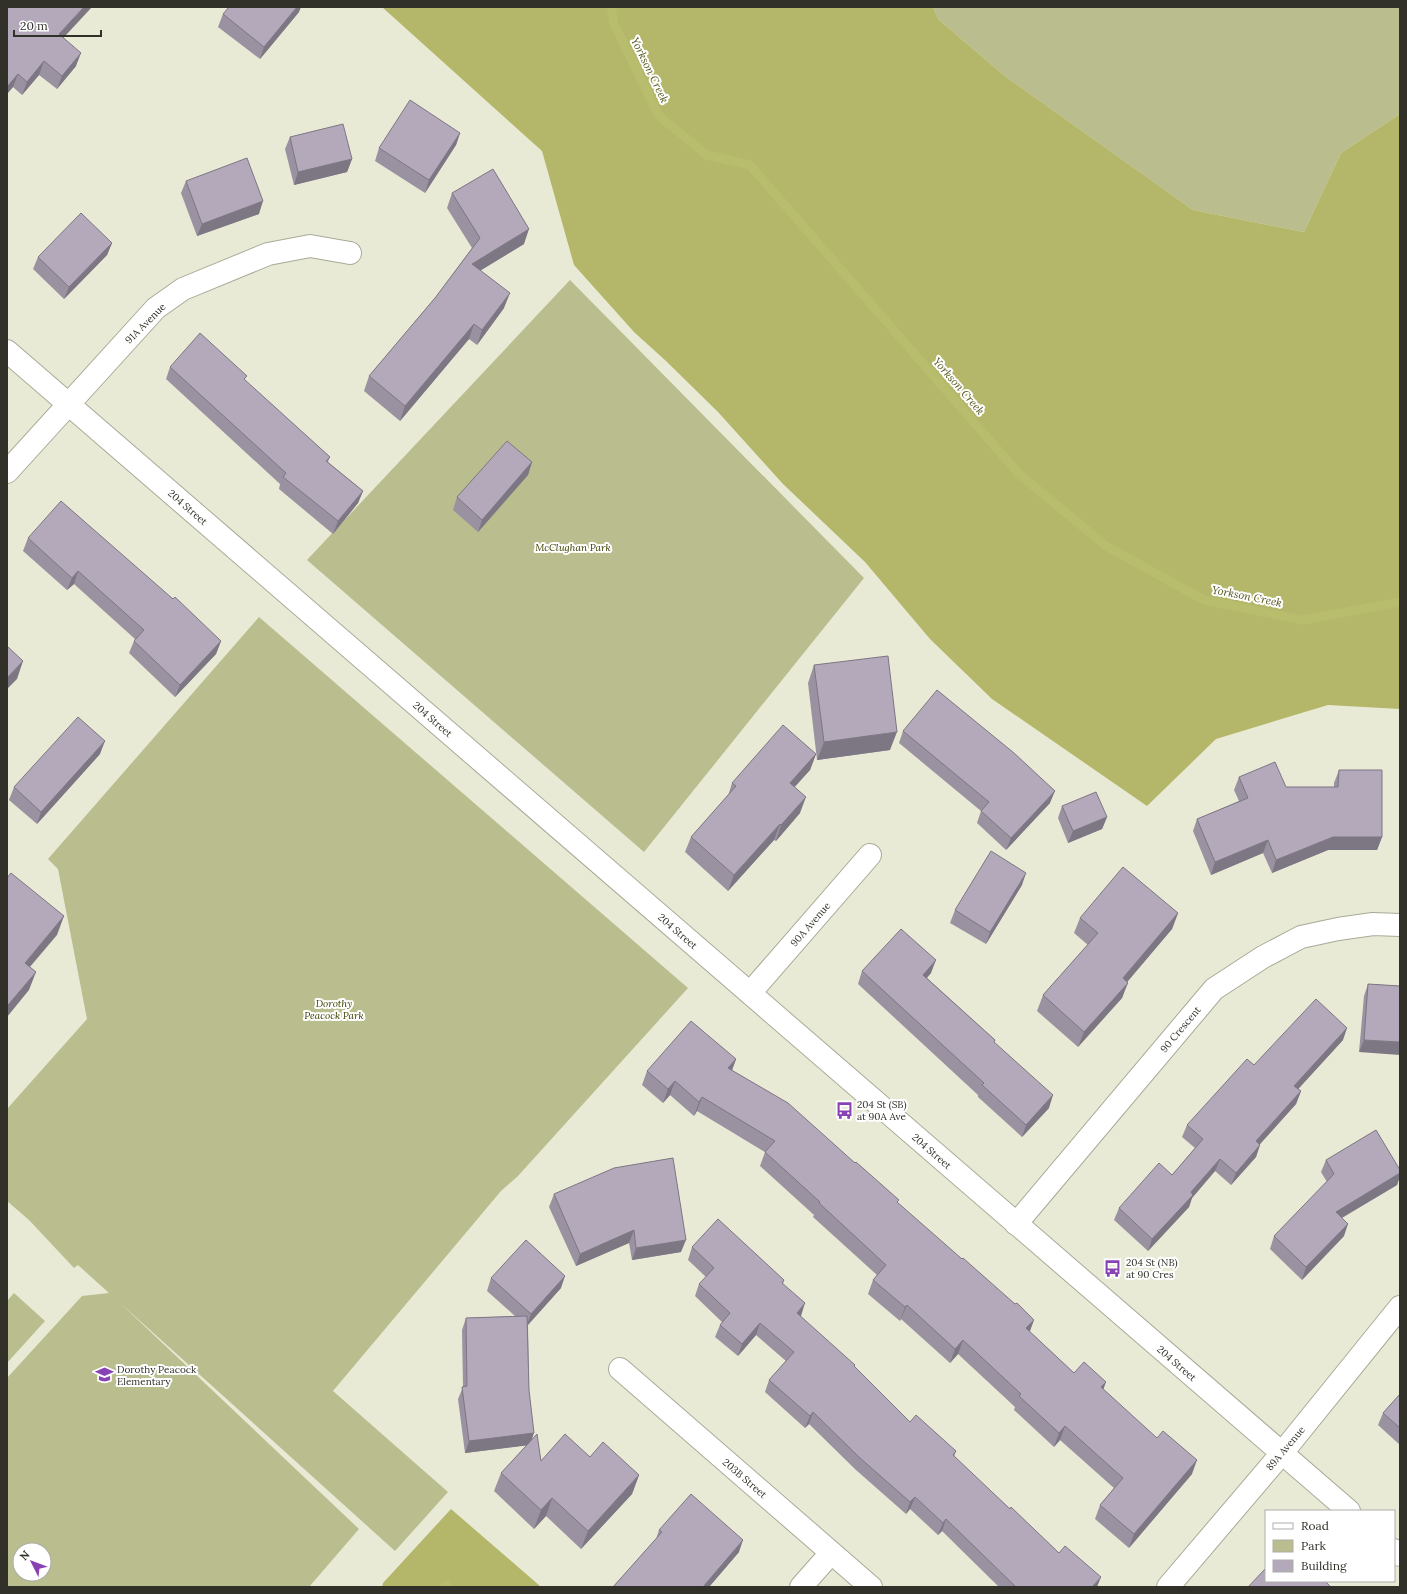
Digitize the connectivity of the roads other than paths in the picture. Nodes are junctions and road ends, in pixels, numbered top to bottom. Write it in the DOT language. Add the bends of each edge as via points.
graph roads {
  1 [pos="350,253"];
  2 [pos="7,351"];
  3 [pos="68,404"];
  4 [pos="7,472"];
  5 [pos="870,855"];
  6 [pos="1400,925"];
  7 [pos="750,993"];
  8 [pos="1016,1224"];
  9 [pos="1400,1307"];
  10 [pos="620,1369"];
  11 [pos="1282,1453"];
  12 [pos="1348,1510"];
  13 [pos="831,1553"];
  14 [pos="801,1587"];
  15 [pos="871,1587"];
  16 [pos="1168,1587"];
  1 -- 3 [label="street, 91A Avenue" via="310,246 268,254 183,289 156,308"];
  2 -- 3 [label="street, 204 Street"];
  3 -- 4 [label="street, 91A Avenue"];
  3 -- 7 [label="street, 204 Street"];
  5 -- 7 [label="street, 90A Avenue"];
  6 -- 8 [label="street, 90 Crescent" via="1373,924 1301,937 1214,988"];
  7 -- 8 [label="street, 204 Street"];
  8 -- 11 [label="street, 204 Street"];
  9 -- 11 [label="street, 89A Avenue"];
  10 -- 13 [label="street, 203B Street"];
  11 -- 12 [label="street, 204 Street"];
  11 -- 16 [label="street, 89A Avenue"];
  13 -- 14 [label="street"];
  13 -- 15 [label="street, 203B Street"];
}
